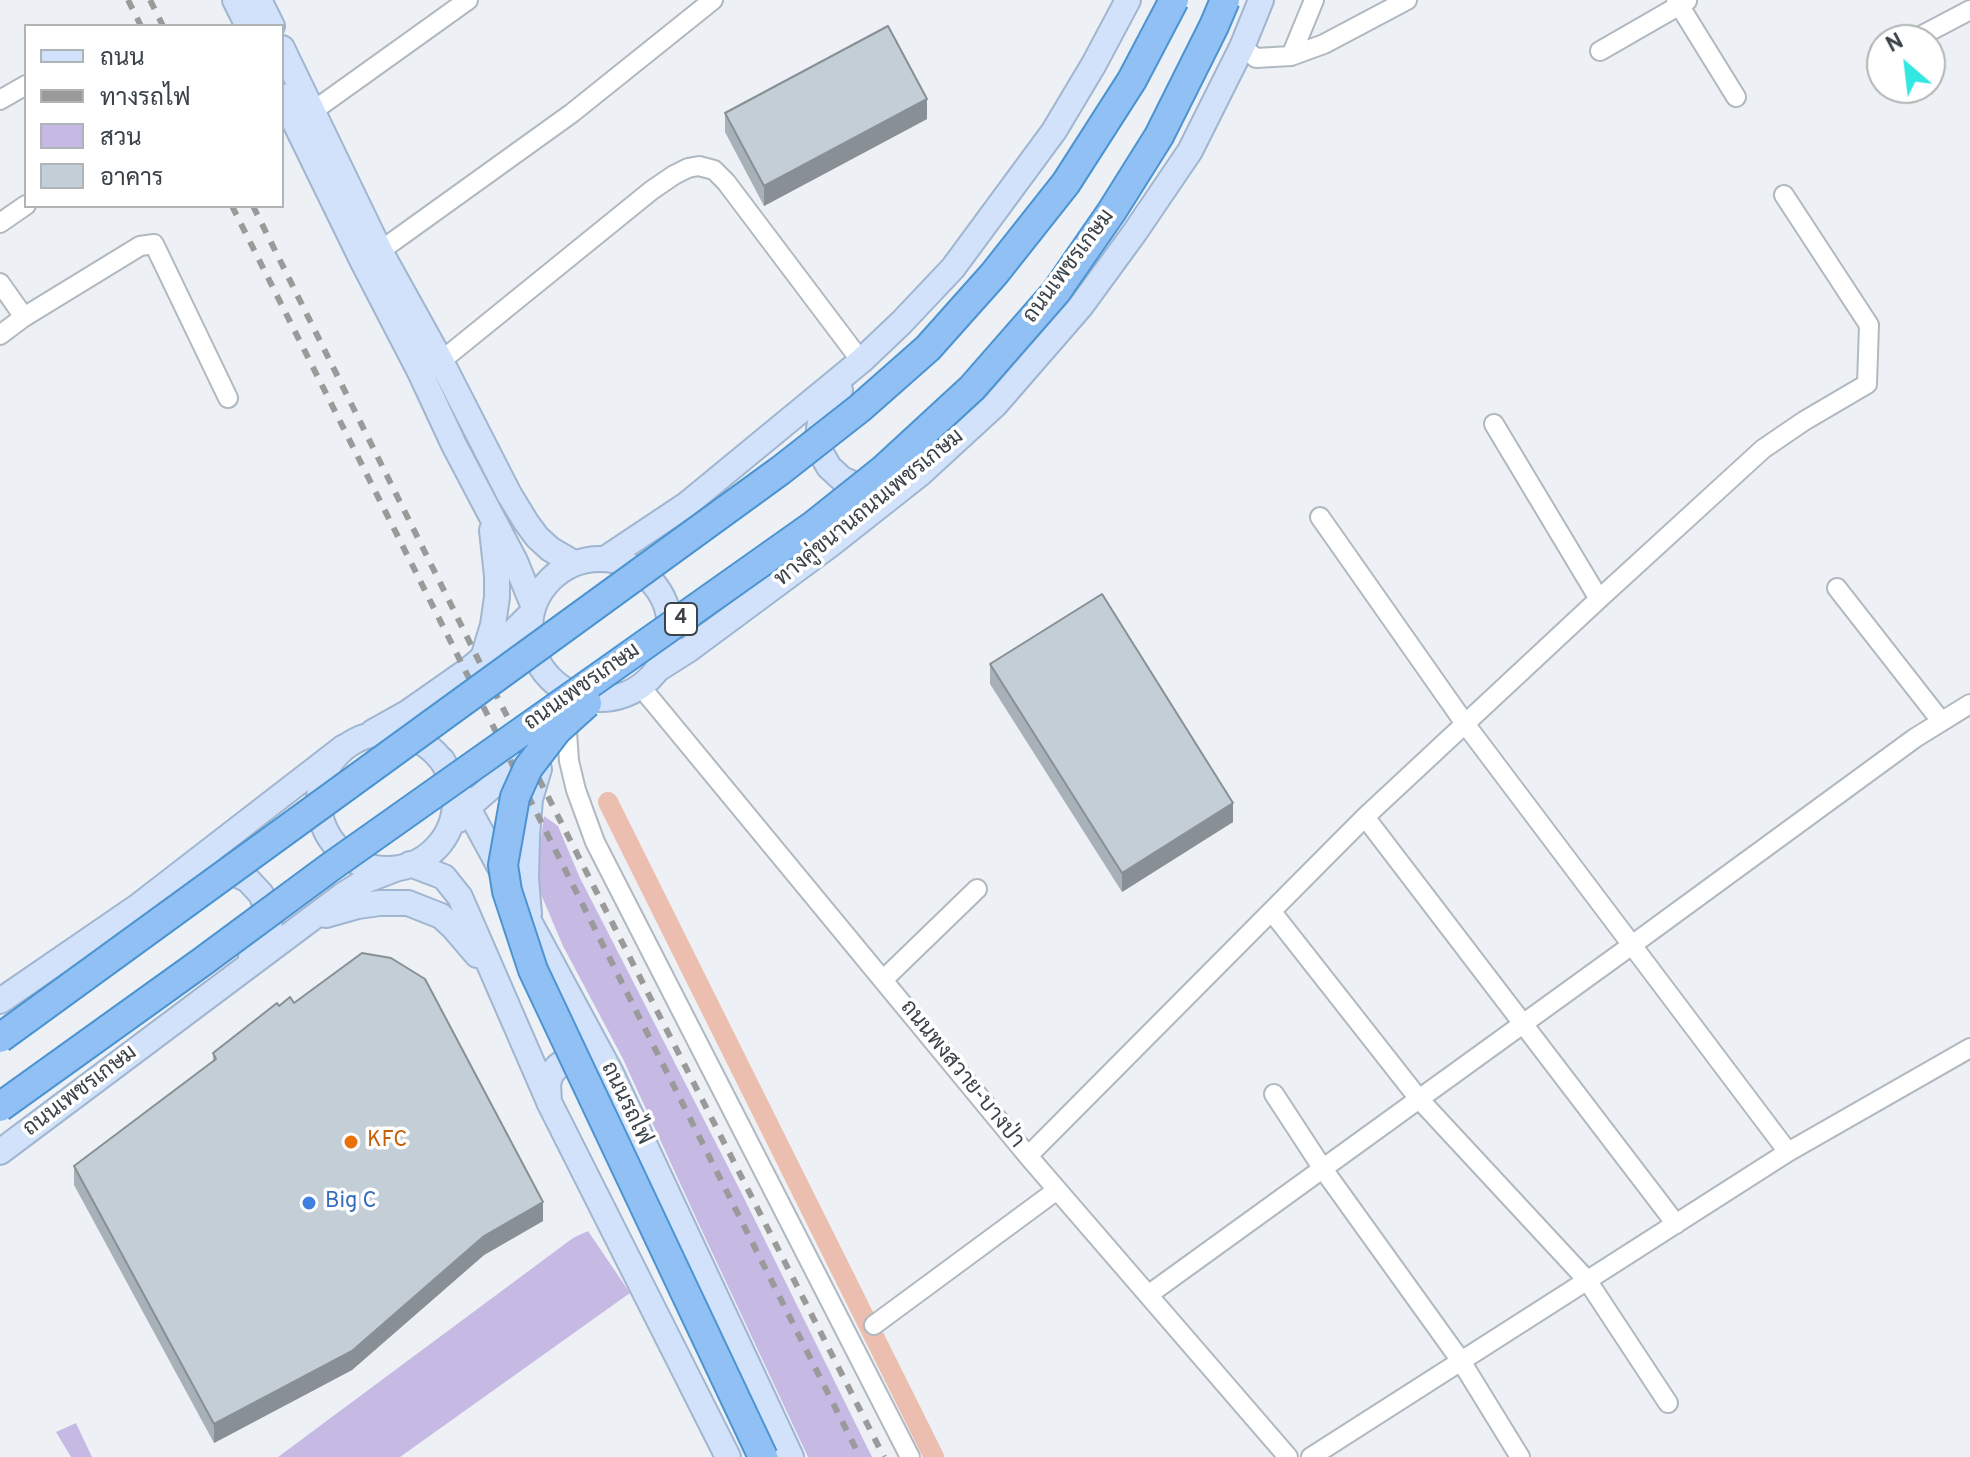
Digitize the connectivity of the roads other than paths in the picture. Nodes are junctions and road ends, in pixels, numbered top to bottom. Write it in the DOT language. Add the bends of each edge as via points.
graph roads {
  1 [pos="235,0"];
  2 [pos="259,0"];
  3 [pos="468,0"];
  4 [pos="713,0"];
  5 [pos="1128,0"];
  6 [pos="1174,0"];
  7 [pos="1225,0"];
  8 [pos="1261,0"];
  9 [pos="1314,0"];
  10 [pos="1407,0"];
  11 [pos="1682,2"];
  12 [pos="1970,10"];
  13 [pos="247,24"];
  14 [pos="271,24"];
  15 [pos="1943,24"];
  16 [pos="1242,47"];
  17 [pos="1600,51"];
  18 [pos="284,52"];
  19 [pos="1291,56"];
  20 [pos="24,86"];
  21 [pos="1736,97"];
  22 [pos="0,100"];
  23 [pos="284,100"];
  24 [pos="313,111"];
  25 [pos="1784,195"];
  26 [pos="24,206"];
  27 [pos="0,223"];
  28 [pos="380,251"];
  29 [pos="0,283"];
  30 [pos="24,317"];
  31 [pos="901,323"];
  32 [pos="0,335"];
  33 [pos="441,361"];
  34 [pos="861,361"];
  35 [pos="228,398"];
  36 [pos="995,405"];
  37 [pos="1494,424"];
  38 [pos="491,517"];
  39 [pos="1320,517"];
  40 [pos="814,525"];
  41 [pos="605,559"];
  42 [pos="574,563"];
  43 [pos="1837,588"];
  44 [pos="1599,599"];
  45 [pos="532,610"];
  46 [pos="483,658"];
  47 [pos="658,669"];
  48 [pos="631,692"];
  49 [pos="1970,705"];
  50 [pos="1941,721"];
  51 [pos="1466,725"];
  52 [pos="560,737"];
  53 [pos="354,742"];
  54 [pos="442,760"];
  55 [pos="467,808"];
  56 [pos="1365,817"];
  57 [pos="441,841"];
  58 [pos="404,866"];
  59 [pos="977,889"];
  60 [pos="137,907"];
  61 [pos="1272,912"];
  62 [pos="312,919"];
  63 [pos="530,923"];
  64 [pos="1632,945"];
  65 [pos="883,980"];
  66 [pos="499,986"];
  67 [pos="215,993"];
  68 [pos="0,1001"];
  69 [pos="1522,1025"];
  70 [pos="0,1038"];
  71 [pos="1970,1048"];
  72 [pos="611,1073"];
  73 [pos="1274,1094"];
  74 [pos="1419,1099"];
  75 [pos="550,1104"];
  76 [pos="0,1107"];
  77 [pos="0,1152"];
  78 [pos="1788,1152"];
  79 [pos="1028,1156"];
  80 [pos="1323,1169"];
  81 [pos="1057,1190"];
  82 [pos="1676,1224"];
  83 [pos="1587,1280"];
  84 [pos="1148,1295"];
  85 [pos="874,1325"];
  86 [pos="1461,1361"];
  87 [pos="1668,1403"];
  88 [pos="728,1457"];
  89 [pos="763,1457"];
  90 [pos="791,1457"];
  91 [pos="910,1457"];
  92 [pos="1288,1457"];
  93 [pos="1311,1457"];
  94 [pos="1520,1457"];
  1 -- 13 [label="main road"];
  2 -- 14 [label="main road"];
  3 -- 24 [label="street"];
  4 -- 28 [label="street" via="572,113"];
  5 -- 31 [label="main road" via="1054,131 953,268"];
  6 -- 70 [label="highway, bridge" via="1132,80 1066,183 928,348 781,470"];
  7 -- 40 [label="highway, ถนนเพชรเกษม / 4, bridge" via="1159,136 1056,292 972,388"];
  8 -- 16 [label="main road, ทางคู่ขนานถนนเพชรเกษม / 4"];
  9 -- 19 [label="street"];
  10 -- 19 [label="street"];
  11 -- 17 [label="street"];
  11 -- 21 [label="street"];
  12 -- 15 [label="street"];
  16 -- 19 [label="street" via="1256,58"];
  16 -- 36 [label="main road, ทางคู่ขนานถนนเพชรเกษม / 4" via="1190,151 1135,232 1081,306"];
  18 -- 24 [label="main road"];
  20 -- 22 [label="street"];
  23 -- 38 [label="main road"];
  24 -- 28 [label="main road"];
  25 -- 44 [label="street" via="1869,325 1867,384 1763,449"];
  26 -- 27 [label="street"];
  28 -- 33 [label="main road"];
  29 -- 30 [label="street"];
  30 -- 32 [label="street"];
  30 -- 35 [label="street" via="140,246 154,244"];
  31 -- 34 [label="main road"];
  31 -- 36 [label="main road" via="826,406 820,421 821,453 842,479 867,487 893,483"];
  33 -- 34 [label="street" via="652,190 699,166 714,170 726,182"];
  33 -- 42 [label="main road" via="526,522 550,549"];
  34 -- 41 [label="main road" via="686,505"];
  36 -- 47 [label="main road, ทางคู่ขนานถนนเพชรเกษม / 4" via="921,473 831,544"];
  37 -- 44 [label="street"];
  38 -- 45 [label="main road" via="515,561"];
  38 -- 46 [label="main road" via="497,597"];
  39 -- 51 [label="street"];
  40 -- 76 [label="highway, ถนนเพชรเกษม / 4, bridge"];
  40 -- 89 [label="highway, bridge" via="557,730 528,768 515,797 503,865 533,970"];
  41 -- 42 [label="main road"];
  41 -- 47 [label="main road" via="629,565 650,579 664,598 669,647"];
  42 -- 45 [label="main road" via="543,588"];
  43 -- 50 [label="street"];
  44 -- 51 [label="street"];
  45 -- 46 [label="main road"];
  45 -- 48 [label="main road" via="529,636 534,656 560,688 600,700"];
  46 -- 53 [label="main road" via="407,713"];
  47 -- 48 [label="main road"];
  48 -- 52 [label="main road, ถนนเพชรเกษม"];
  48 -- 65 [label="street, ถนนพงสวาย-บางป่า"];
  49 -- 50 [label="street"];
  50 -- 64 [label="street"];
  51 -- 56 [label="street"];
  51 -- 64 [label="street"];
  52 -- 55 [label="main road, ถนนเพชรเกษม" via="514,767"];
  52 -- 63 [label="main road" via="536,774 530,799"];
  52 -- 91 [label="street" via="595,842"];
  53 -- 54 [label="main road" via="385,732 407,735"];
  53 -- 58 [label="main road" via="329,764 320,784 324,828 354,861 375,868"];
  53 -- 60 [label="main road"];
  54 -- 55 [label="main road, ถนนรถไฟ"];
  54 -- 57 [label="main road" via="455,801 452,822"];
  55 -- 57 [label="main road, ถนนเพชรเกษม"];
  55 -- 63 [label="main road, ถนนรถไฟ"];
  56 -- 61 [label="street"];
  56 -- 69 [label="street"];
  57 -- 58 [label="main road, ถนนเพชรเกษม"];
  58 -- 62 [label="main road, ถนนเพชรเกษม" via="367,880"];
  58 -- 66 [label="main road" via="444,877 453,886"];
  59 -- 65 [label="street"];
  60 -- 67 [label="main road" via="192,872 211,869 230,871 261,894 270,929 262,946"];
  60 -- 68 [label="main road"];
  61 -- 74 [label="street"];
  61 -- 79 [label="street"];
  62 -- 66 [label="main road" via="380,903 423,908 453,927"];
  62 -- 67 [label="main road, ถนนเพชรเกษม"];
  63 -- 72 [label="main road, ถนนรถไฟ"];
  64 -- 69 [label="street"];
  64 -- 78 [label="street"];
  65 -- 79 [label="street, ถนนพงสวาย-บางป่า"];
  66 -- 75 [label="main road"];
  67 -- 77 [label="main road, ถนนเพชรเกษม"];
  69 -- 74 [label="street"];
  69 -- 82 [label="street"];
  71 -- 78 [label="street"];
  72 -- 75 [label="main road" via="596,1059 566,1060 551,1074"];
  72 -- 90 [label="main road, ถนนรถไฟ"];
  73 -- 80 [label="street"];
  74 -- 80 [label="street"];
  74 -- 83 [label="street"];
  75 -- 88 [label="main road"];
  78 -- 82 [label="street"];
  79 -- 81 [label="street, ถนนพงสวาย-บางป่า"];
  80 -- 84 [label="street"];
  80 -- 86 [label="street"];
  81 -- 84 [label="street, ถนนพงสวาย-บางป่า"];
  81 -- 85 [label="street"];
  82 -- 83 [label="street"];
  83 -- 86 [label="street"];
  83 -- 87 [label="street"];
  84 -- 92 [label="street, ถนนพงสวาย-บางป่า"];
  86 -- 93 [label="street"];
  86 -- 94 [label="street"];
}
